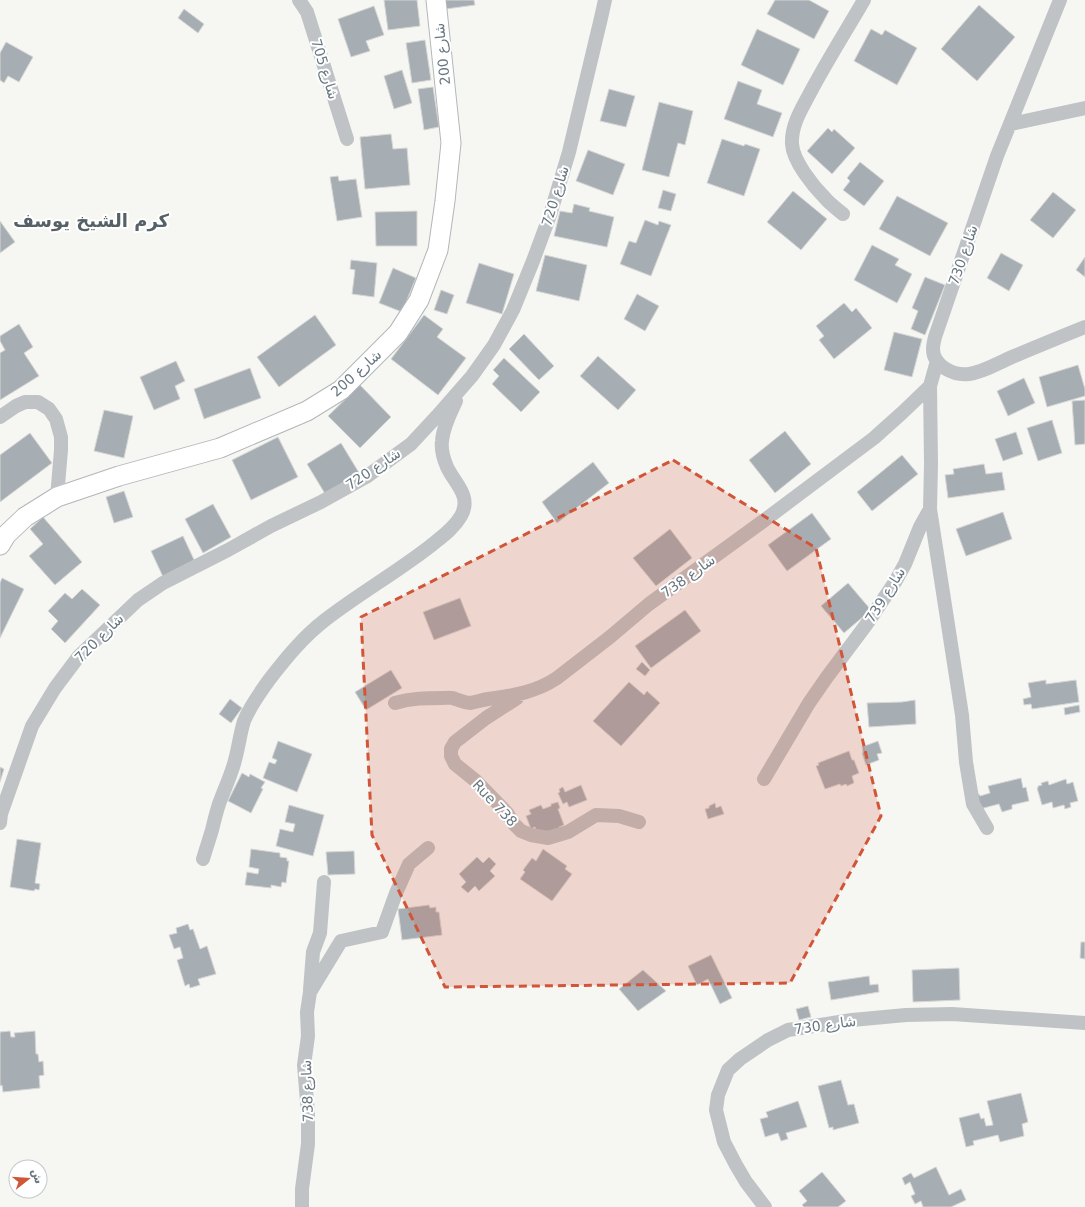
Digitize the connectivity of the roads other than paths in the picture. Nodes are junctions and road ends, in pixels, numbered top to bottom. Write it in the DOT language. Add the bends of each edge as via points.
graph roads {
  1 [pos="299,0"];
  2 [pos="436,0"];
  3 [pos="604,0"];
  4 [pos="864,0"];
  5 [pos="1060,0"];
  6 [pos="1085,108"];
  7 [pos="1010,124"];
  8 [pos="347,139"];
  9 [pos="843,214"];
  10 [pos="1085,327"];
  11 [pos="937,361"];
  12 [pos="472,376"];
  13 [pos="930,386"];
  14 [pos="0,417"];
  15 [pos="57,497"];
  16 [pos="930,509"];
  17 [pos="0,545"];
  18 [pos="524,693"];
  19 [pos="394,703"];
  20 [pos="764,779"];
  21 [pos="639,822"];
  22 [pos="0,823"];
  23 [pos="987,828"];
  24 [pos="428,848"];
  25 [pos="203,859"];
  26 [pos="324,882"];
  27 [pos="310,992"];
  28 [pos="1085,1023"];
  29 [pos="302,1207"];
  30 [pos="765,1207"];
  1 -- 8 [label="street, شارع 705" via="307,12"];
  2 -- 15 [label="main road, شارع 200" via="451,143 445,201 438,250 420,300 398,333 341,390 307,411 220,448 119,476"];
  3 -- 12 [label="street, شارع 720" via="569,152 550,215 513,310 494,345"];
  4 -- 9 [label="street" via="822,69 796,121 792,144 802,170 824,198"];
  5 -- 7 [label="street, شارع 730"];
  6 -- 7 [label="street"];
  7 -- 11 [label="street, شارع 730" via="934,337 933,350"];
  10 -- 11 [label="street" via="968,374 945,369"];
  11 -- 13 [label="street"];
  12 -- 22 [label="street, شارع 720" via="411,444 366,477 163,583 138,600 79,656 55,688 32,726"];
  12 -- 25 [label="street" via="447,421 442,441 447,467 464,500 461,516 453,528 419,555 324,620 290,653 269,680 257,696 245,720 232,771 219,803"];
  13 -- 16 [label="street, شارع 739"];
  13 -- 18 [label="street, شارع 738" via="874,438 649,604 557,678"];
  14 -- 15 [label="street" via="25,402 38,402 49,409 56,419 61,437"];
  15 -- 17 [label="main road, شارع 200" via="24,517"];
  16 -- 20 [label="street, شارع 739" via="895,582 809,703"];
  16 -- 23 [label="street" via="962,714 973,804"];
  18 -- 19 [label="street, شارع 738" via="468,703 455,698 418,698"];
  18 -- 21 [label="street, Rue 738" via="455,742 451,749 455,764 476,781 521,831 530,835 548,838 568,832 596,815 619,816"];
  24 -- 27 [label="street, شارع 738" via="409,864 382,932 341,941"];
  26 -- 27 [label="street" via="320,933 313,952"];
  27 -- 29 [label="street, شارع 738" via="304,1065 308,1144"];
  28 -- 30 [label="street, شارع 730" via="952,1014 906,1015 788,1030 768,1040 728,1070 718,1095 716,1110 724,1142 746,1182"];
}
